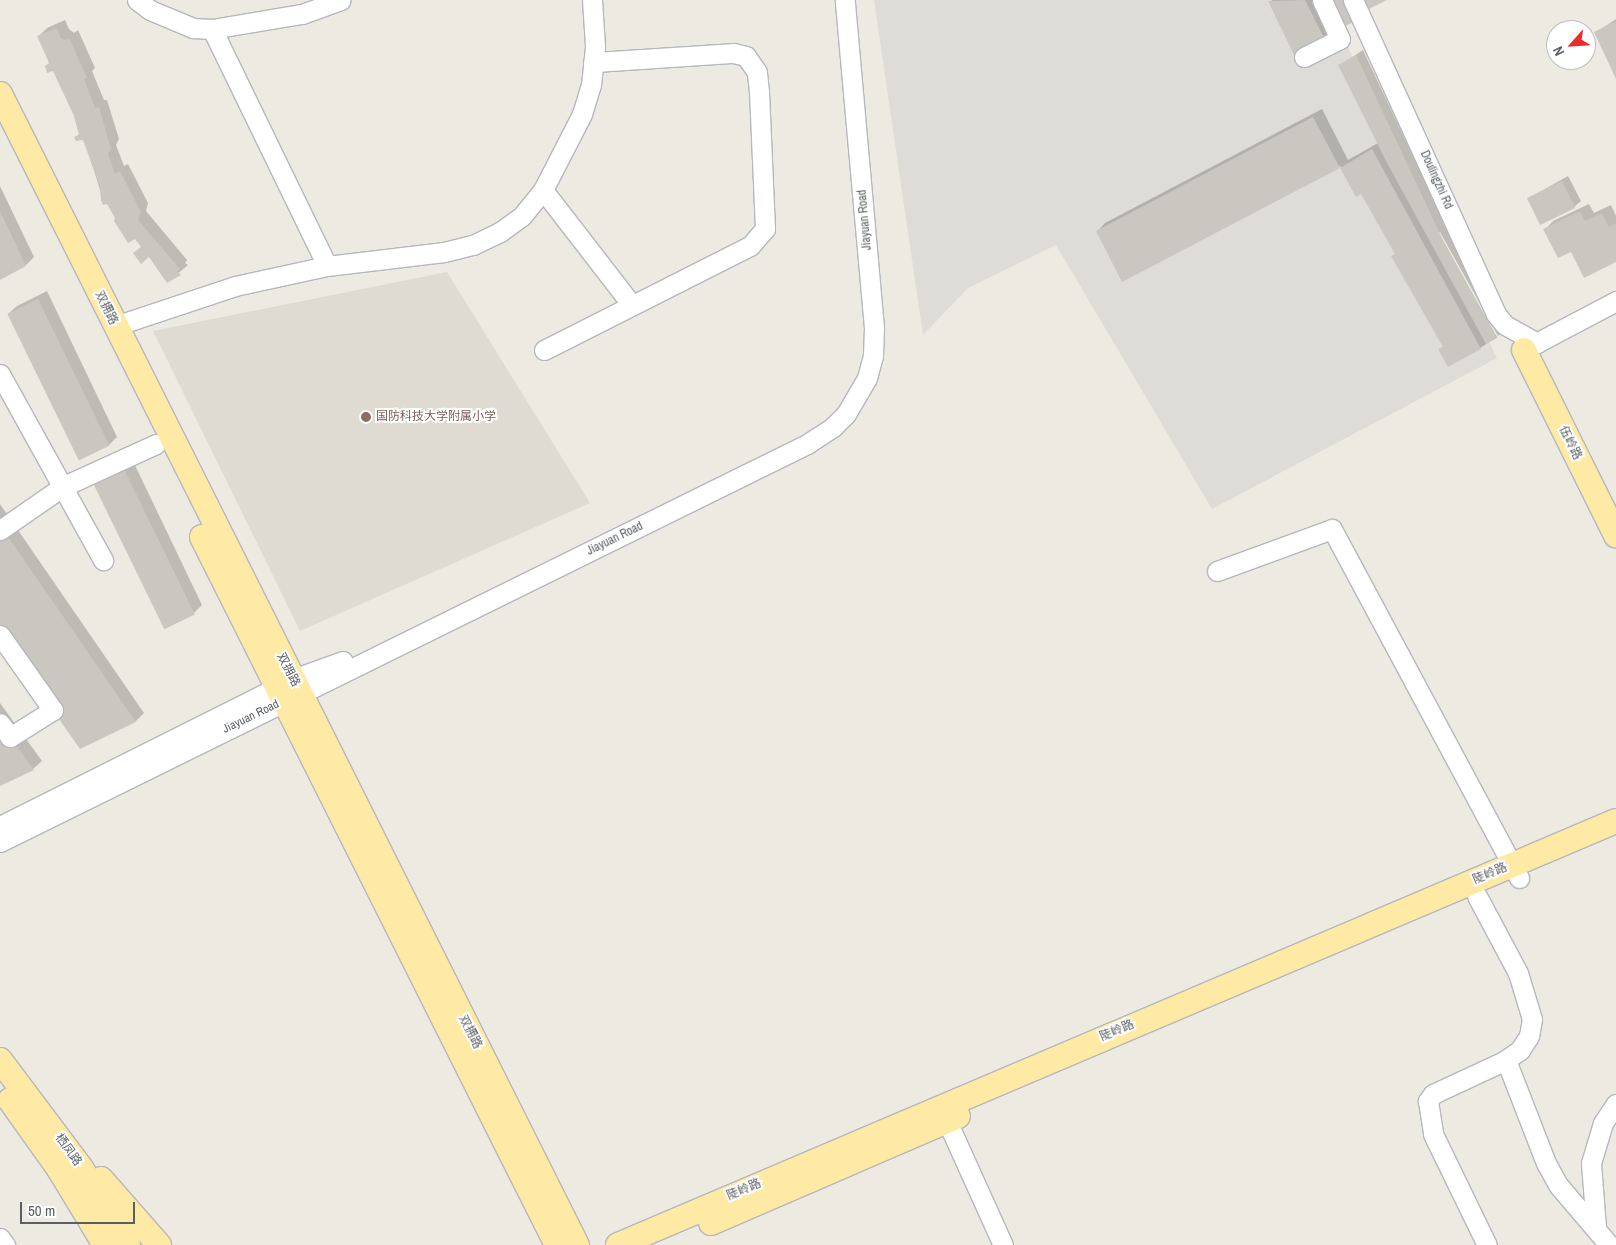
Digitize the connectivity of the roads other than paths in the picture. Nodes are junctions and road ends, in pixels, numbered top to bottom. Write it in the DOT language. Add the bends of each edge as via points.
graph roads {
  1 [pos="138,0"];
  2 [pos="341,0"];
  3 [pos="592,0"];
  4 [pos="832,0"];
  5 [pos="845,0"];
  6 [pos="1322,0"];
  7 [pos="1353,0"];
  8 [pos="212,29"];
  9 [pos="1304,58"];
  10 [pos="593,62"];
  11 [pos="0,94"];
  12 [pos="0,127"];
  13 [pos="543,190"];
  14 [pos="327,266"];
  15 [pos="1616,301"];
  16 [pos="632,305"];
  17 [pos="1616,310"];
  18 [pos="114,326"];
  19 [pos="544,350"];
  20 [pos="1532,350"];
  21 [pos="0,374"];
  22 [pos="156,444"];
  23 [pos="62,487"];
  24 [pos="1616,503"];
  25 [pos="0,530"];
  26 [pos="1616,535"];
  27 [pos="103,560"];
  28 [pos="1217,571"];
  29 [pos="0,635"];
  30 [pos="289,689"];
  31 [pos="0,723"];
  32 [pos="1616,821"];
  33 [pos="0,826"];
  34 [pos="1616,837"];
  35 [pos="0,842"];
  36 [pos="1516,871"];
  37 [pos="1477,896"];
  38 [pos="0,1060"];
  39 [pos="1506,1060"];
  40 [pos="0,1087"];
  41 [pos="1616,1104"];
  42 [pos="40,1112"];
  43 [pos="947,1121"];
  44 [pos="1596,1227"];
  45 [pos="0,1238"];
  46 [pos="5,1245"];
  47 [pos="105,1245"];
  48 [pos="128,1245"];
  49 [pos="158,1245"];
  50 [pos="557,1245"];
  51 [pos="577,1245"];
  52 [pos="618,1245"];
  53 [pos="659,1245"];
  54 [pos="1003,1245"];
  55 [pos="1486,1245"];
  56 [pos="1609,1245"];
  1 -- 8 [label="street" via="150,10 193,28"];
  2 -- 8 [label="street" via="302,14"];
  3 -- 10 [label="street"];
  4 -- 30 [label="street, Jiayuan Road" via="862,328 857,371 838,406 817,425 770,451"];
  5 -- 30 [label="street, Jiayuan Road" via="874,328 873,356 867,378 846,414 807,444"];
  6 -- 9 [label="street" via="1340,40"];
  7 -- 20 [label="street, Doulingzhi Rd" via="1496,314"];
  8 -- 14 [label="street"];
  10 -- 13 [label="street" via="582,114"];
  10 -- 16 [label="street" via="733,53 746,56 756,72 766,215 762,235 750,246"];
  11 -- 18 [label="main road, 双拥路"];
  12 -- 22 [label="main road, 双拥路"];
  13 -- 14 [label="street" via="522,216 473,245 444,252"];
  13 -- 16 [label="street"];
  14 -- 18 [label="street" via="235,286"];
  15 -- 20 [label="street"];
  16 -- 19 [label="street"];
  17 -- 20 [label="street"];
  18 -- 30 [label="main road, 双拥路"];
  20 -- 24 [label="main road, 伍岭路"];
  20 -- 26 [label="main road, 伍岭路"];
  21 -- 23 [label="street"];
  22 -- 23 [label="street"];
  22 -- 30 [label="main road, 双拥路"];
  23 -- 25 [label="street"];
  23 -- 27 [label="street"];
  28 -- 36 [label="street" via="1332,529"];
  29 -- 31 [label="street" via="53,710 10,737"];
  30 -- 33 [label="street, Jiayuan Road"];
  30 -- 35 [label="street, Jiayuan Road"];
  30 -- 50 [label="main road, 双拥路"];
  30 -- 51 [label="main road, 双拥路"];
  32 -- 36 [label="main road, 陡岭路"];
  34 -- 36 [label="main road, 陡岭路"];
  36 -- 37 [label="main road, 陡岭路"];
  36 -- 52 [label="main road, 陡岭路"];
  37 -- 39 [label="street" via="1518,973 1532,1019 1529,1036 1520,1050"];
  37 -- 43 [label="main road, 陡岭路"];
  38 -- 42 [label="main road, 栖凤路"];
  39 -- 44 [label="street" via="1546,1163 1559,1186"];
  39 -- 55 [label="street" via="1433,1094 1428,1101 1432,1134"];
  40 -- 47 [label="main road, 栖凤路" via="59,1169"];
  41 -- 44 [label="street" via="1602,1123 1591,1163"];
  42 -- 48 [label="main road, 栖凤路" via="98,1192"];
  42 -- 49 [label="main road" via="130,1209"];
  43 -- 53 [label="main road, 陡岭路"];
  43 -- 54 [label="street"];
  44 -- 56 [label="street"];
  45 -- 46 [label="street"];
}
